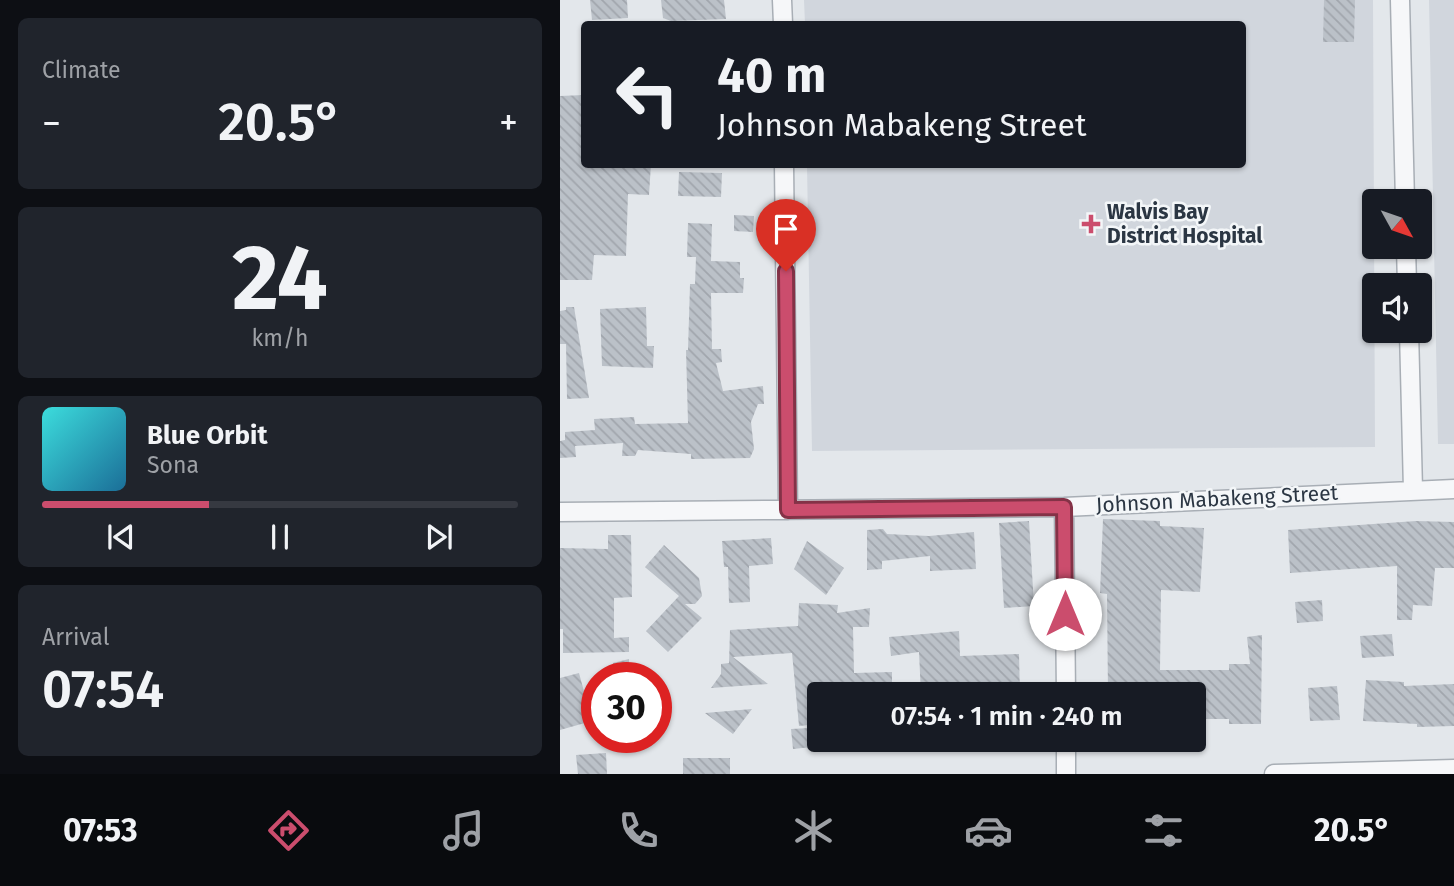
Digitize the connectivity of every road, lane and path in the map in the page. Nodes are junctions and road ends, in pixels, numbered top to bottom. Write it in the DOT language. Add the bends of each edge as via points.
graph roads {
  1 [pos="782,0"];
  2 [pos="1400,0"];
  3 [pos="783,21"];
  4 [pos="784,168"];
  5 [pos="1405,189"];
  6 [pos="1409,343"];
  7 [pos="1454,489"];
  8 [pos="1413,490"];
  9 [pos="1064,507"];
  10 [pos="788,510"];
  11 [pos="560,512"];
  12 [pos="1066,682"];
  13 [pos="1066,752"];
  14 [pos="1454,769"];
  15 [pos="1066,774"];
  16 [pos="1274,774"];
  1 -- 3 [label="street"];
  2 -- 5 [label="street"];
  4 -- 10 [label="street"];
  6 -- 8 [label="street"];
  7 -- 8 [label="street, Johnson Mabakeng Street"];
  8 -- 9 [label="street, Johnson Mabakeng Street"];
  9 -- 10 [label="street, Johnson Mabakeng Street"];
  9 -- 12 [label="street"];
  10 -- 11 [label="street, Johnson Mabakeng Street"];
  13 -- 15 [label="street"];
  14 -- 16 [label="street"];
}
